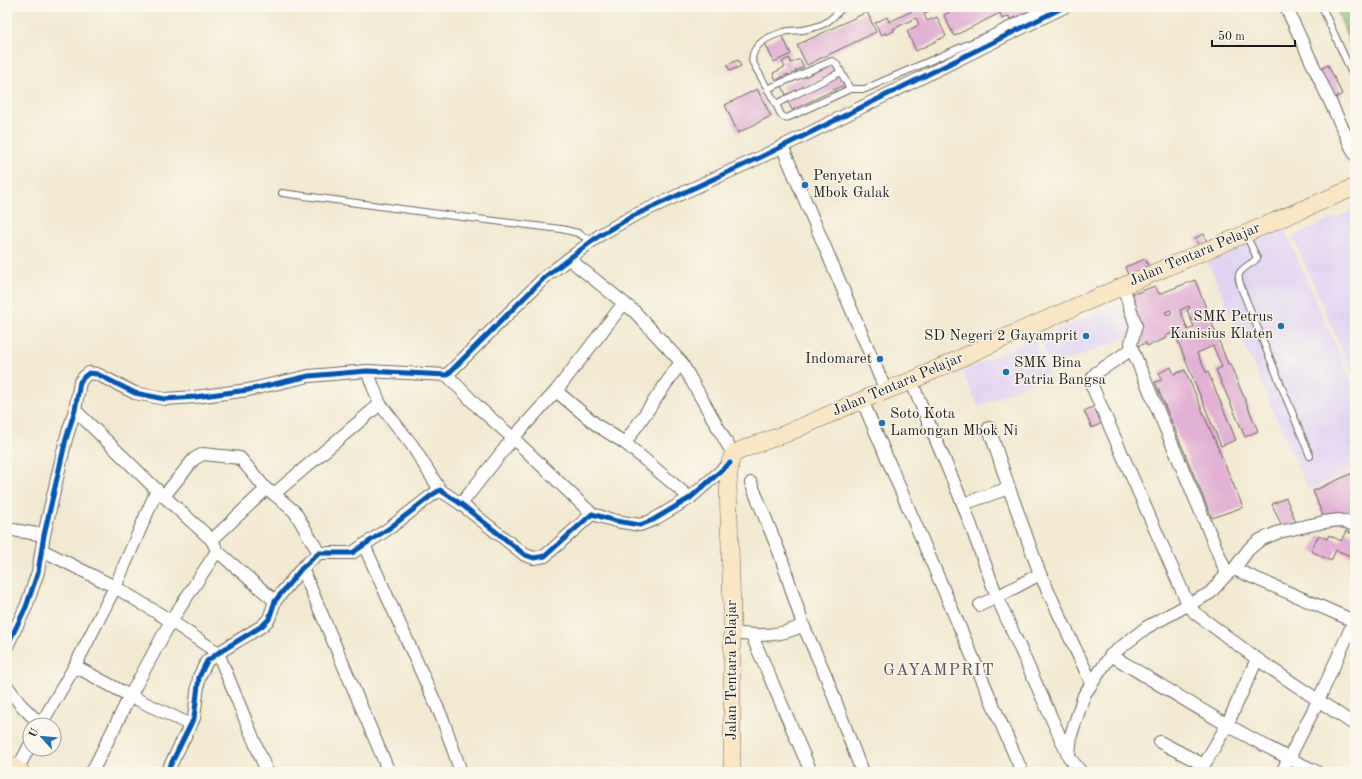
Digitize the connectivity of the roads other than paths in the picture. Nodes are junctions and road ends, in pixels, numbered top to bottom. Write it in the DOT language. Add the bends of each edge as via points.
graph roads {
  1 [pos="843,7"];
  2 [pos="1045,7"];
  3 [pos="1064,7"];
  4 [pos="1286,7"];
  5 [pos="1322,7"];
  6 [pos="842,72"];
  7 [pos="1355,80"];
  8 [pos="768,89"];
  9 [pos="850,89"];
  10 [pos="776,104"];
  11 [pos="782,146"];
  12 [pos="1355,155"];
  13 [pos="1355,187"];
  14 [pos="282,193"];
  15 [pos="1246,234"];
  16 [pos="591,241"];
  17 [pos="569,259"];
  18 [pos="1123,286"];
  19 [pos="624,303"];
  20 [pos="1132,349"];
  21 [pos="681,362"];
  22 [pos="367,371"];
  23 [pos="447,375"];
  24 [pos="911,381"];
  25 [pos="556,391"];
  26 [pos="886,391"];
  27 [pos="862,400"];
  28 [pos="380,404"];
  29 [pos="75,410"];
  30 [pos="989,428"];
  31 [pos="513,438"];
  32 [pos="625,443"];
  33 [pos="1310,456"];
  34 [pos="731,459"];
  35 [pos="751,483"];
  36 [pos="1009,488"];
  37 [pos="440,490"];
  38 [pos="270,492"];
  39 [pos="161,493"];
  40 [pos="690,498"];
  41 [pos="461,504"];
  42 [pos="963,504"];
  43 [pos="592,514"];
  44 [pos="1355,525"];
  45 [pos="7,529"];
  46 [pos="44,535"];
  47 [pos="364,545"];
  48 [pos="215,546"];
  49 [pos="42,550"];
  50 [pos="319,553"];
  51 [pos="302,568"];
  52 [pos="1230,571"];
  53 [pos="1040,574"];
  54 [pos="115,587"];
  55 [pos="997,597"];
  56 [pos="275,601"];
  57 [pos="1188,604"];
  58 [pos="980,605"];
  59 [pos="171,621"];
  60 [pos="1355,621"];
  61 [pos="803,625"];
  62 [pos="732,633"];
  63 [pos="752,636"];
  64 [pos="7,646"];
  65 [pos="218,652"];
  66 [pos="1111,655"];
  67 [pos="1257,660"];
  68 [pos="75,666"];
  69 [pos="1091,682"];
  70 [pos="7,686"];
  71 [pos="130,696"];
  72 [pos="1318,701"];
  73 [pos="33,717"];
  74 [pos="46,717"];
  75 [pos="191,724"];
  76 [pos="1226,725"];
  77 [pos="1355,725"];
  78 [pos="1160,742"];
  79 [pos="22,757"];
  80 [pos="1068,757"];
  81 [pos="1289,759"];
  82 [pos="15,768"];
  83 [pos="1202,768"];
  84 [pos="92,772"];
  85 [pos="167,772"];
  86 [pos="267,772"];
  87 [pos="389,772"];
  88 [pos="461,772"];
  89 [pos="732,772"];
  90 [pos="811,772"];
  91 [pos="862,772"];
  92 [pos="1022,772"];
  93 [pos="1081,772"];
  94 [pos="1282,772"];
  95 [pos="1317,772"];
  1 -- 8 [label="lane" via="823,25 805,30 786,31 758,44 752,60"];
  2 -- 9 [label="lane" via="865,89"];
  3 -- 11 [label="street"];
  4 -- 12 [label="street"];
  5 -- 7 [label="lane"];
  6 -- 8 [label="lane" via="836,63 829,61"];
  6 -- 9 [label="lane"];
  6 -- 10 [label="lane"];
  8 -- 10 [label="lane"];
  9 -- 10 [label="lane" via="786,118"];
  11 -- 16 [label="street" via="633,216"];
  11 -- 26 [label="street"];
  13 -- 15 [label="main road, Jalan Tentara Pelajar"];
  14 -- 16 [label="lane" via="561,229 578,233"];
  15 -- 18 [label="main road, Jalan Tentara Pelajar"];
  15 -- 33 [label="lane" via="1257,258 1241,270 1239,280"];
  16 -- 17 [label="street"];
  17 -- 19 [label="street"];
  17 -- 23 [label="street" via="544,277"];
  18 -- 20 [label="street" via="1136,326 1131,343"];
  18 -- 24 [label="main road, Jalan Tentara Pelajar"];
  19 -- 21 [label="street"];
  19 -- 25 [label="street"];
  20 -- 52 [label="street"];
  20 -- 57 [label="street" via="1096,373 1092,386"];
  21 -- 32 [label="street"];
  21 -- 34 [label="street"];
  22 -- 23 [label="street"];
  22 -- 28 [label="street"];
  22 -- 29 [label="street" via="309,376 248,390 165,398 136,393 97,374 89,373 80,382"];
  23 -- 31 [label="street"];
  24 -- 26 [label="main road, Jalan Tentara Pelajar"];
  24 -- 42 [label="street"];
  25 -- 31 [label="street"];
  25 -- 32 [label="street" via="598,426"];
  26 -- 27 [label="main road, Jalan Tentara Pelajar"];
  27 -- 34 [label="main road, Jalan Tentara Pelajar" via="785,434 738,451"];
  27 -- 92 [label="street"];
  28 -- 37 [label="street" via="412,445"];
  28 -- 38 [label="street"];
  29 -- 39 [label="street"];
  29 -- 46 [label="street"];
  30 -- 36 [label="street"];
  31 -- 41 [label="street"];
  31 -- 43 [label="street"];
  32 -- 40 [label="street"];
  34 -- 40 [label="street"];
  34 -- 62 [label="main road, Jalan Tentara Pelajar" via="728,486"];
  35 -- 61 [label="street" via="780,554"];
  36 -- 42 [label="street"];
  36 -- 53 [label="street"];
  37 -- 41 [label="street"];
  37 -- 47 [label="street"];
  38 -- 39 [label="street" via="240,458 203,454 194,459"];
  38 -- 48 [label="street"];
  38 -- 50 [label="street" via="295,512"];
  39 -- 48 [label="street"];
  39 -- 54 [label="street"];
  40 -- 43 [label="street" via="640,525"];
  41 -- 43 [label="street" via="525,555 534,558 545,556"];
  42 -- 55 [label="street"];
  44 -- 52 [label="street" via="1339,520 1279,532 1260,540"];
  45 -- 46 [label="street"];
  46 -- 49 [label="street"];
  47 -- 50 [label="street" via="352,553"];
  47 -- 88 [label="street" via="443,720"];
  48 -- 56 [label="street"];
  48 -- 59 [label="street"];
  49 -- 54 [label="street"];
  49 -- 64 [label="street" via="36,579 26,607"];
  50 -- 51 [label="street"];
  51 -- 56 [label="street"];
  51 -- 87 [label="street"];
  52 -- 57 [label="street" via="1210,593"];
  52 -- 60 [label="street"];
  53 -- 55 [label="street"];
  53 -- 69 [label="street"];
  54 -- 59 [label="street"];
  54 -- 68 [label="street"];
  55 -- 58 [label="street"];
  55 -- 80 [label="street"];
  56 -- 65 [label="street" via="269,619 262,626"];
  57 -- 66 [label="street" via="1147,627"];
  57 -- 67 [label="street" via="1195,614"];
  59 -- 65 [label="street"];
  59 -- 71 [label="street"];
  60 -- 72 [label="street"];
  61 -- 63 [label="street" via="788,632"];
  61 -- 91 [label="street" via="826,676"];
  62 -- 63 [label="street"];
  62 -- 89 [label="main road, Jalan Tentara Pelajar"];
  63 -- 90 [label="street"];
  65 -- 75 [label="street" via="207,661 199,677"];
  65 -- 86 [label="street"];
  66 -- 69 [label="street"];
  66 -- 76 [label="street"];
  67 -- 72 [label="street"];
  67 -- 76 [label="street"];
  68 -- 71 [label="street"];
  68 -- 74 [label="street"];
  69 -- 80 [label="street" via="1071,735"];
  70 -- 73 [label="street"];
  71 -- 75 [label="street"];
  71 -- 84 [label="street"];
  72 -- 77 [label="street"];
  72 -- 81 [label="street"];
  75 -- 85 [label="street"];
  76 -- 81 [label="street"];
  76 -- 83 [label="street"];
  78 -- 83 [label="street"];
  79 -- 82 [label="street"];
  80 -- 93 [label="street"];
  81 -- 94 [label="street"];
  81 -- 95 [label="street"];
}
